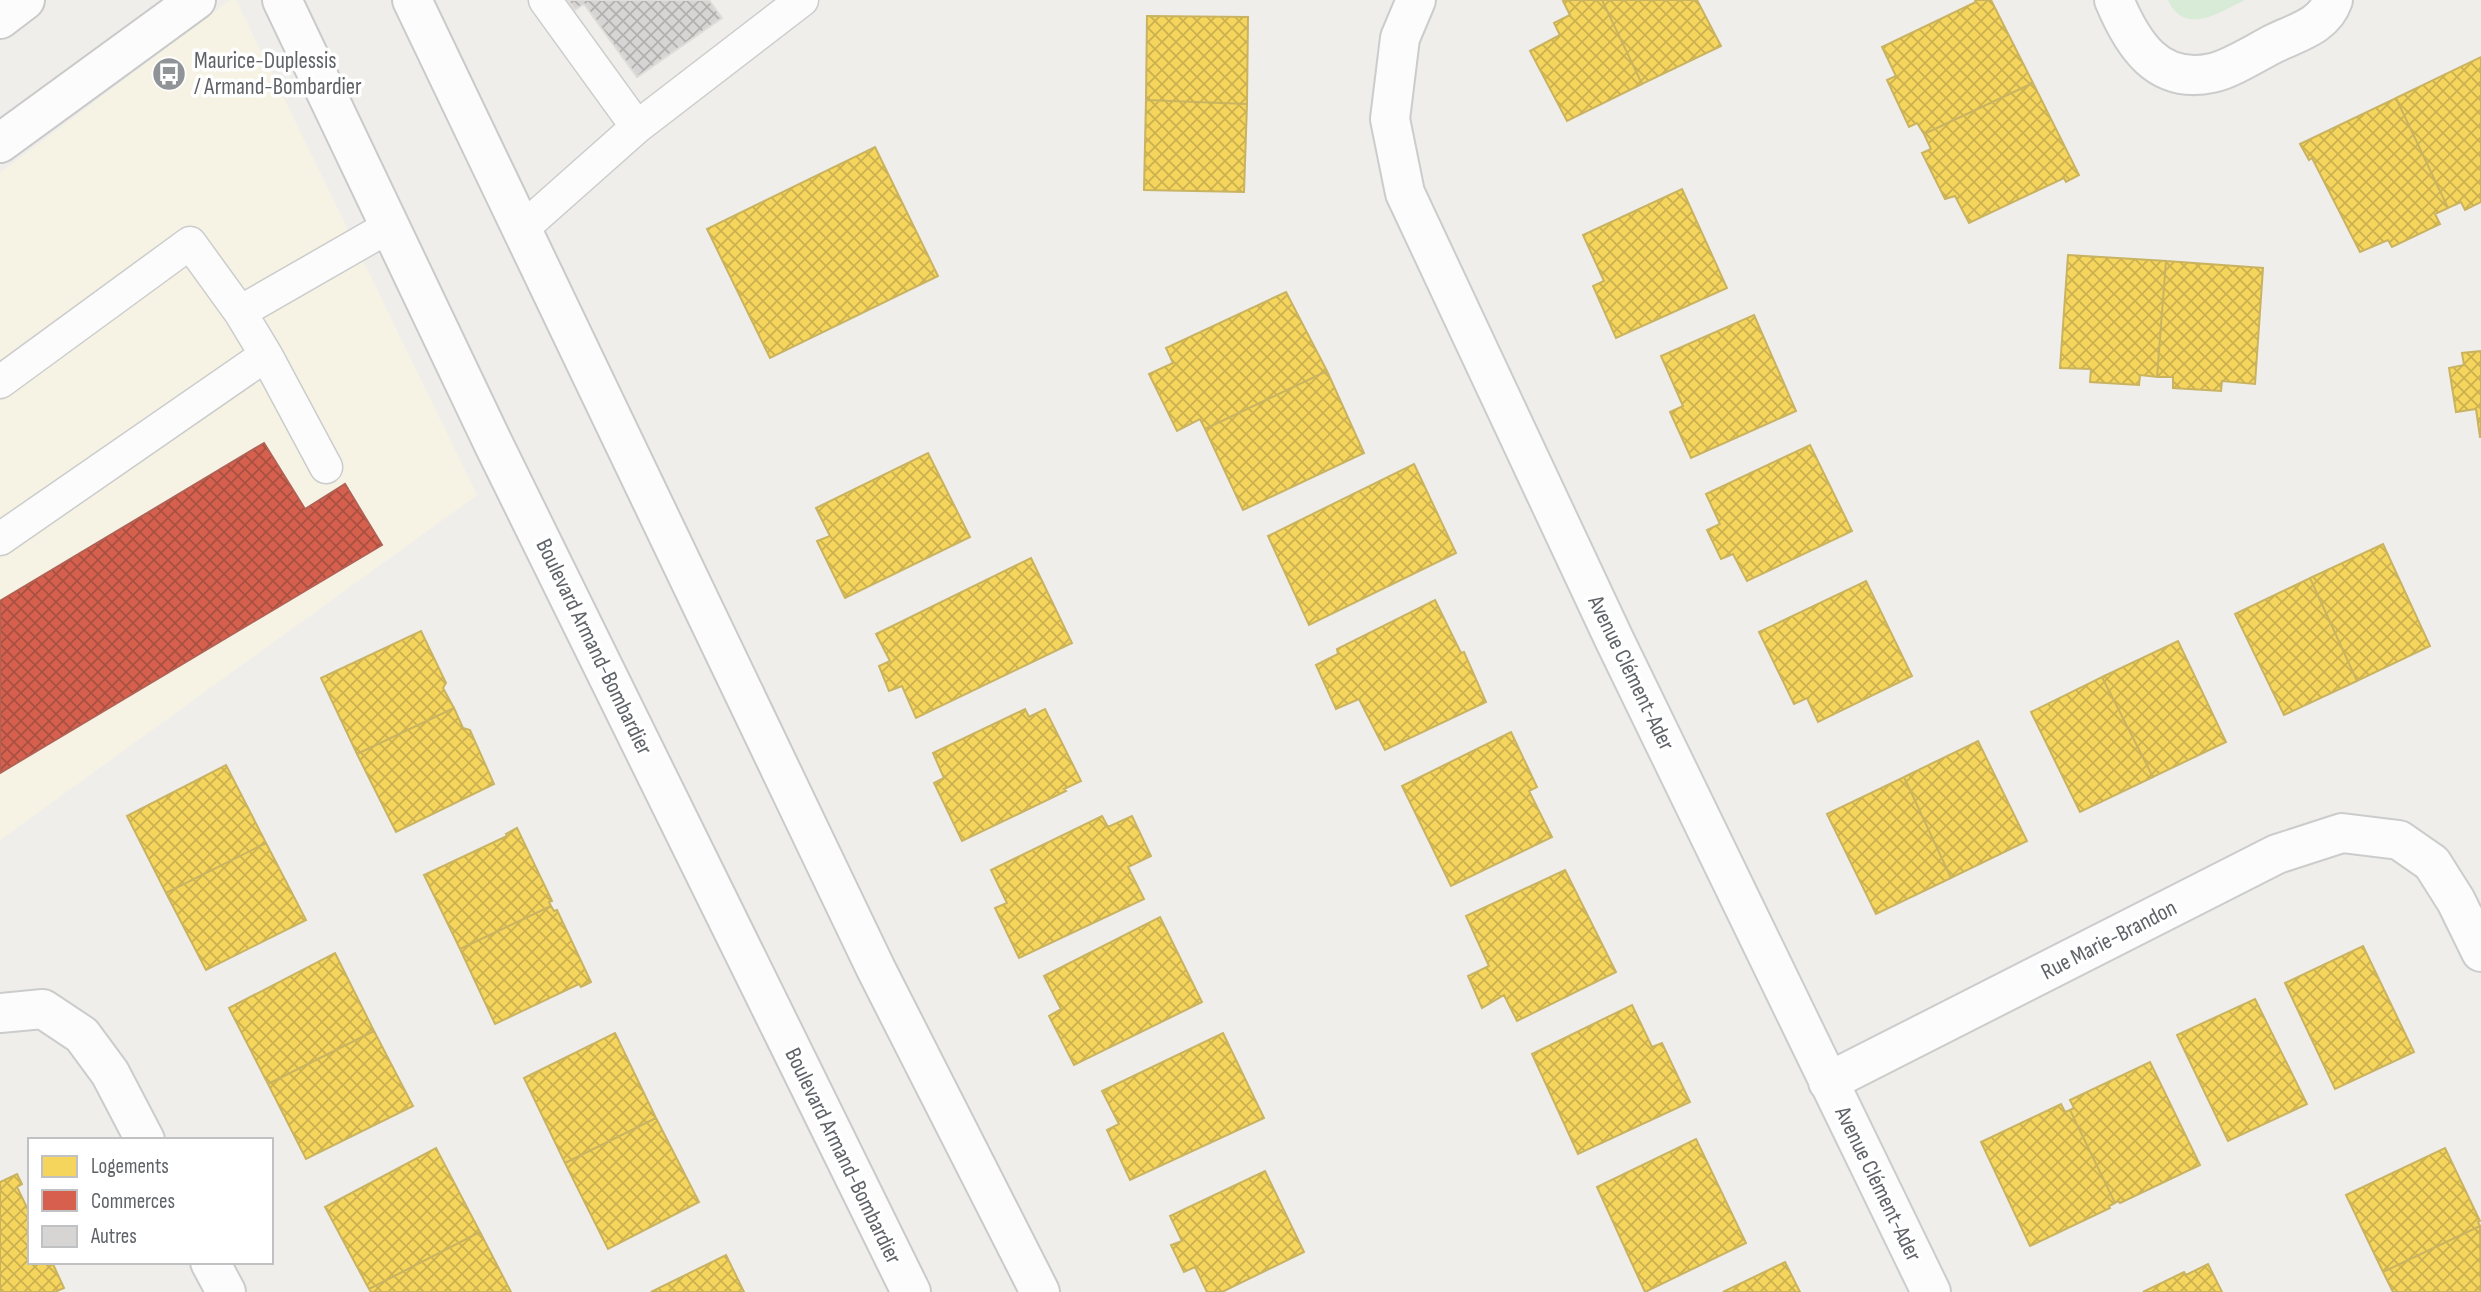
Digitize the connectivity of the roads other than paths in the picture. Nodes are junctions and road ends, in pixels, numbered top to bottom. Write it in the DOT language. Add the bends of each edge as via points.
graph roads {
  1 [pos="25,0"];
  2 [pos="196,0"];
  3 [pos="282,0"];
  4 [pos="412,0"];
  5 [pos="545,0"];
  6 [pos="802,0"];
  7 [pos="1416,0"];
  8 [pos="2114,0"];
  9 [pos="2333,0"];
  10 [pos="0,19"];
  11 [pos="637,127"];
  12 [pos="0,144"];
  13 [pos="390,226"];
  14 [pos="522,229"];
  15 [pos="240,312"];
  16 [pos="266,355"];
  17 [pos="0,382"];
  18 [pos="326,467"];
  19 [pos="0,539"];
  20 [pos="2481,952"];
  21 [pos="0,1013"];
  22 [pos="1828,1082"];
  23 [pos="144,1138"];
  24 [pos="211,1264"];
  25 [pos="226,1292"];
  26 [pos="911,1292"];
  27 [pos="1041,1292"];
  28 [pos="1931,1292"];
  1 -- 10 [label="street"];
  2 -- 12 [label="street"];
  3 -- 13 [label="street, Boulevard Armand-Bombardier"];
  4 -- 14 [label="street"];
  5 -- 11 [label="lane"];
  6 -- 11 [label="lane"];
  7 -- 22 [label="street, Avenue Clément-Ader" via="1400,38 1390,119 1405,193"];
  8 -- 9 [label="street" via="2141,52 2166,69 2189,75 2213,73 2312,26 2328,14"];
  11 -- 14 [label="lane"];
  13 -- 15 [label="lane"];
  13 -- 26 [label="street, Boulevard Armand-Bombardier"];
  14 -- 27 [label="street" via="876,969"];
  15 -- 16 [label="lane"];
  15 -- 17 [label="lane" via="190,243"];
  16 -- 18 [label="lane"];
  16 -- 19 [label="lane"];
  20 -- 22 [label="street, Rue Marie-Brandon" via="2432,863 2399,840 2342,833 2277,854"];
  21 -- 23 [label="street" via="43,1009 82,1035 110,1073"];
  22 -- 28 [label="street, Avenue Clément-Ader"];
  24 -- 25 [label="street"];
}
